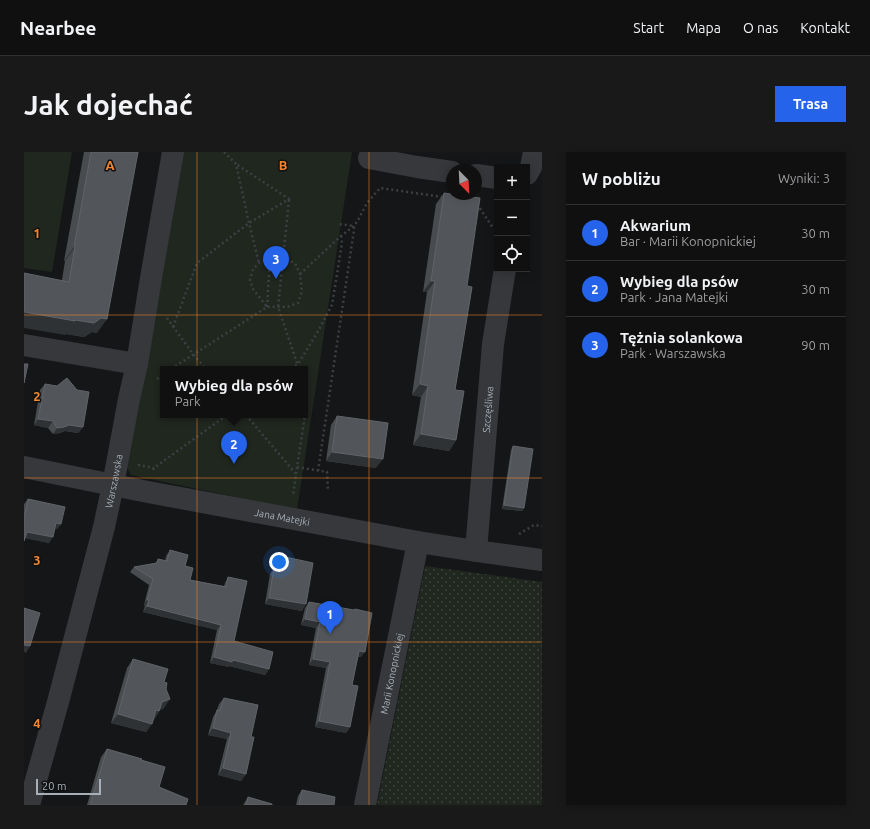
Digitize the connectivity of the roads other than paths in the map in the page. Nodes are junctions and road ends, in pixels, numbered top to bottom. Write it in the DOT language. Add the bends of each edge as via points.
graph roads {
  1 [pos="173,152"];
  2 [pos="534,152"];
  3 [pos="369,158"];
  4 [pos="530,169"];
  5 [pos="446,171"];
  6 [pos="482,176"];
  7 [pos="494,178"];
  8 [pos="504,272"];
  9 [pos="24,345"];
  10 [pos="147,368"];
  11 [pos="24,466"];
  12 [pos="113,485"];
  13 [pos="418,542"];
  14 [pos="476,551"];
  15 [pos="542,560"];
  16 [pos="29,805"];
  17 [pos="365,805"];
  1 -- 10 [label="street, Warszawska" via="152,272"];
  2 -- 4 [label="street"];
  3 -- 5 [label="street"];
  6 -- 7 [label="street"];
  8 -- 14 [label="street, Szczęśliwa" via="493,344"];
  9 -- 10 [label="street"];
  10 -- 12 [label="street, Warszawska" via="129,399"];
  11 -- 12 [label="street, Jana Matejki"];
  12 -- 13 [label="street, Jana Matejki"];
  12 -- 16 [label="street, Warszawska"];
  13 -- 14 [label="street, Jana Matejki"];
  13 -- 17 [label="street, Marii Konopnickiej"];
  14 -- 15 [label="street, Jana Matejki"];
}
